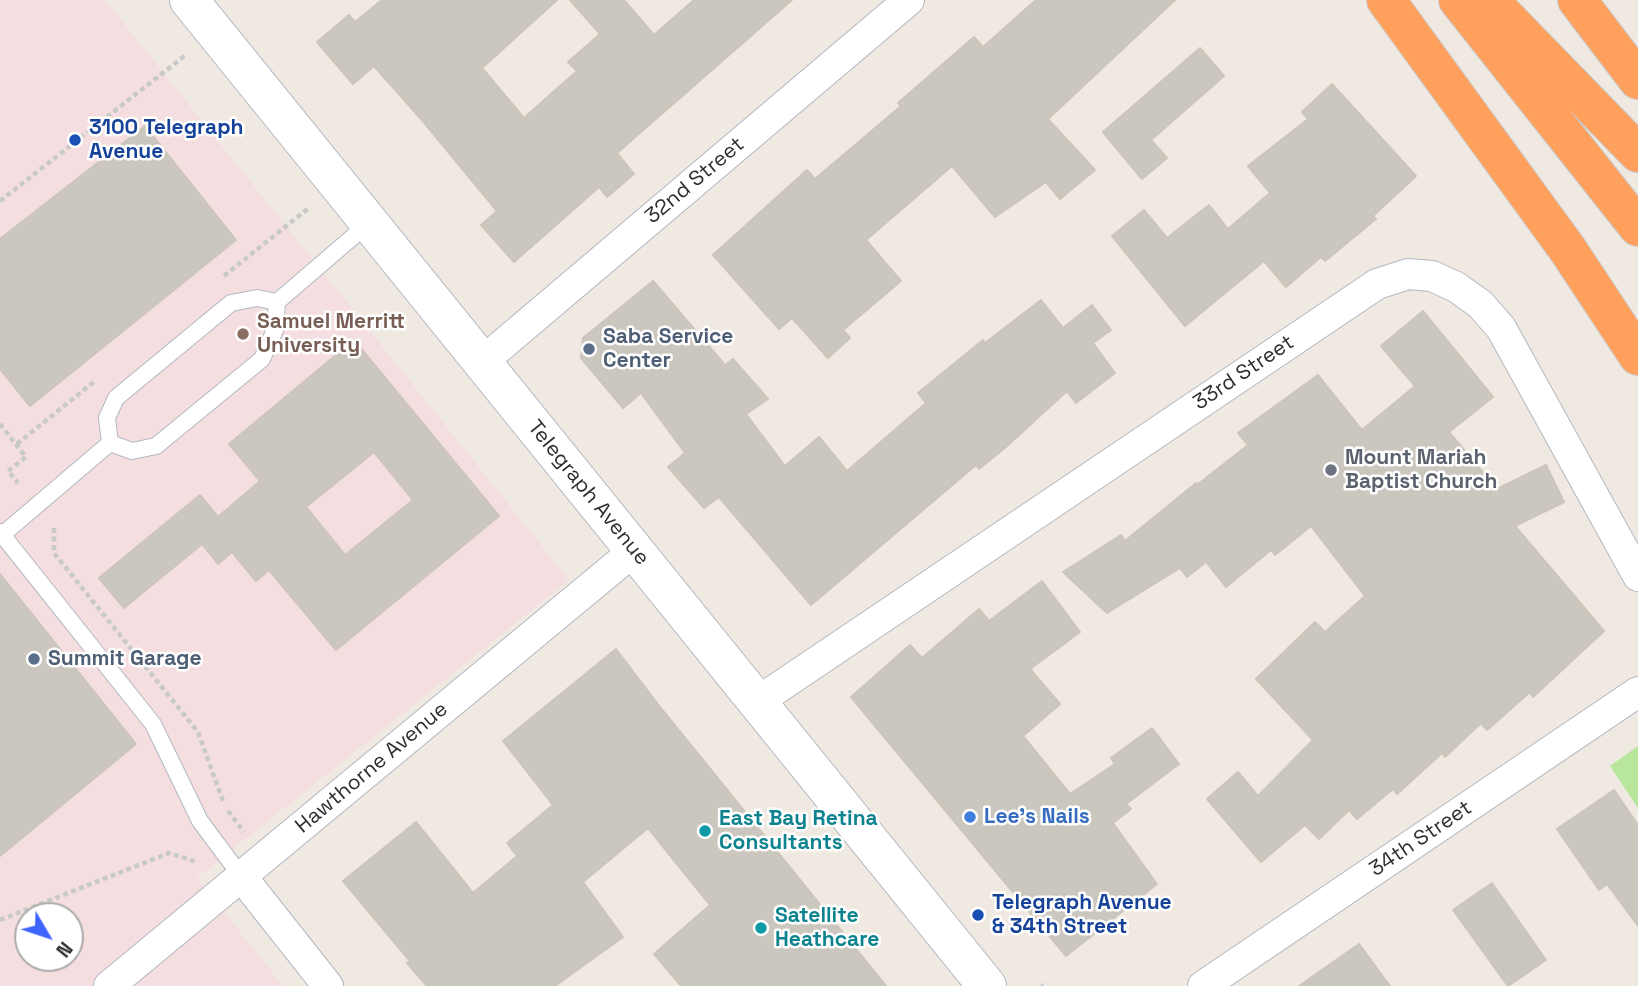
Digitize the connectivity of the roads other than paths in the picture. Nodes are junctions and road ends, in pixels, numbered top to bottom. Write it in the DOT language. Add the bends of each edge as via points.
graph roads {
  1 [pos="190,0"];
  2 [pos="909,0"];
  3 [pos="1386,0"];
  4 [pos="1458,0"];
  5 [pos="1489,0"];
  6 [pos="1577,0"];
  7 [pos="1638,79"];
  8 [pos="1638,153"];
  9 [pos="369,223"];
  10 [pos="1638,228"];
  11 [pos="277,302"];
  12 [pos="1638,356"];
  13 [pos="482,362"];
  14 [pos="110,443"];
  15 [pos="1,533"];
  16 [pos="635,550"];
  17 [pos="1638,576"];
  18 [pos="1638,692"];
  19 [pos="757,702"];
  20 [pos="241,876"];
  21 [pos="109,986"];
  22 [pos="328,986"];
  23 [pos="987,986"];
  24 [pos="1203,986"];
  1 -- 9 [label="main road, Telegraph Avenue"];
  2 -- 13 [label="street, 32nd Street"];
  3 -- 12 [label="highway" via="1568,250"];
  4 -- 10 [label="highway"];
  5 -- 8 [label="highway"];
  6 -- 7 [label="highway"];
  9 -- 11 [label="lane"];
  9 -- 13 [label="main road, Telegraph Avenue"];
  11 -- 14 [label="lane" via="257,298 231,303 116,398 107,418"];
  11 -- 14 [label="lane" via="275,330 262,359 156,446 132,452"];
  13 -- 16 [label="main road, Telegraph Avenue"];
  14 -- 15 [label="lane"];
  15 -- 20 [label="lane" via="153,724 200,821"];
  16 -- 19 [label="main road, Telegraph Avenue"];
  16 -- 20 [label="street, Hawthorne Avenue"];
  17 -- 19 [label="street, 33rd Street" via="1501,328 1456,286 1432,276 1408,274 1377,284"];
  18 -- 24 [label="street, 34th Street"];
  19 -- 23 [label="main road, Telegraph Avenue"];
  20 -- 21 [label="street, Hawthorne Avenue"];
  20 -- 22 [label="street"];
}
